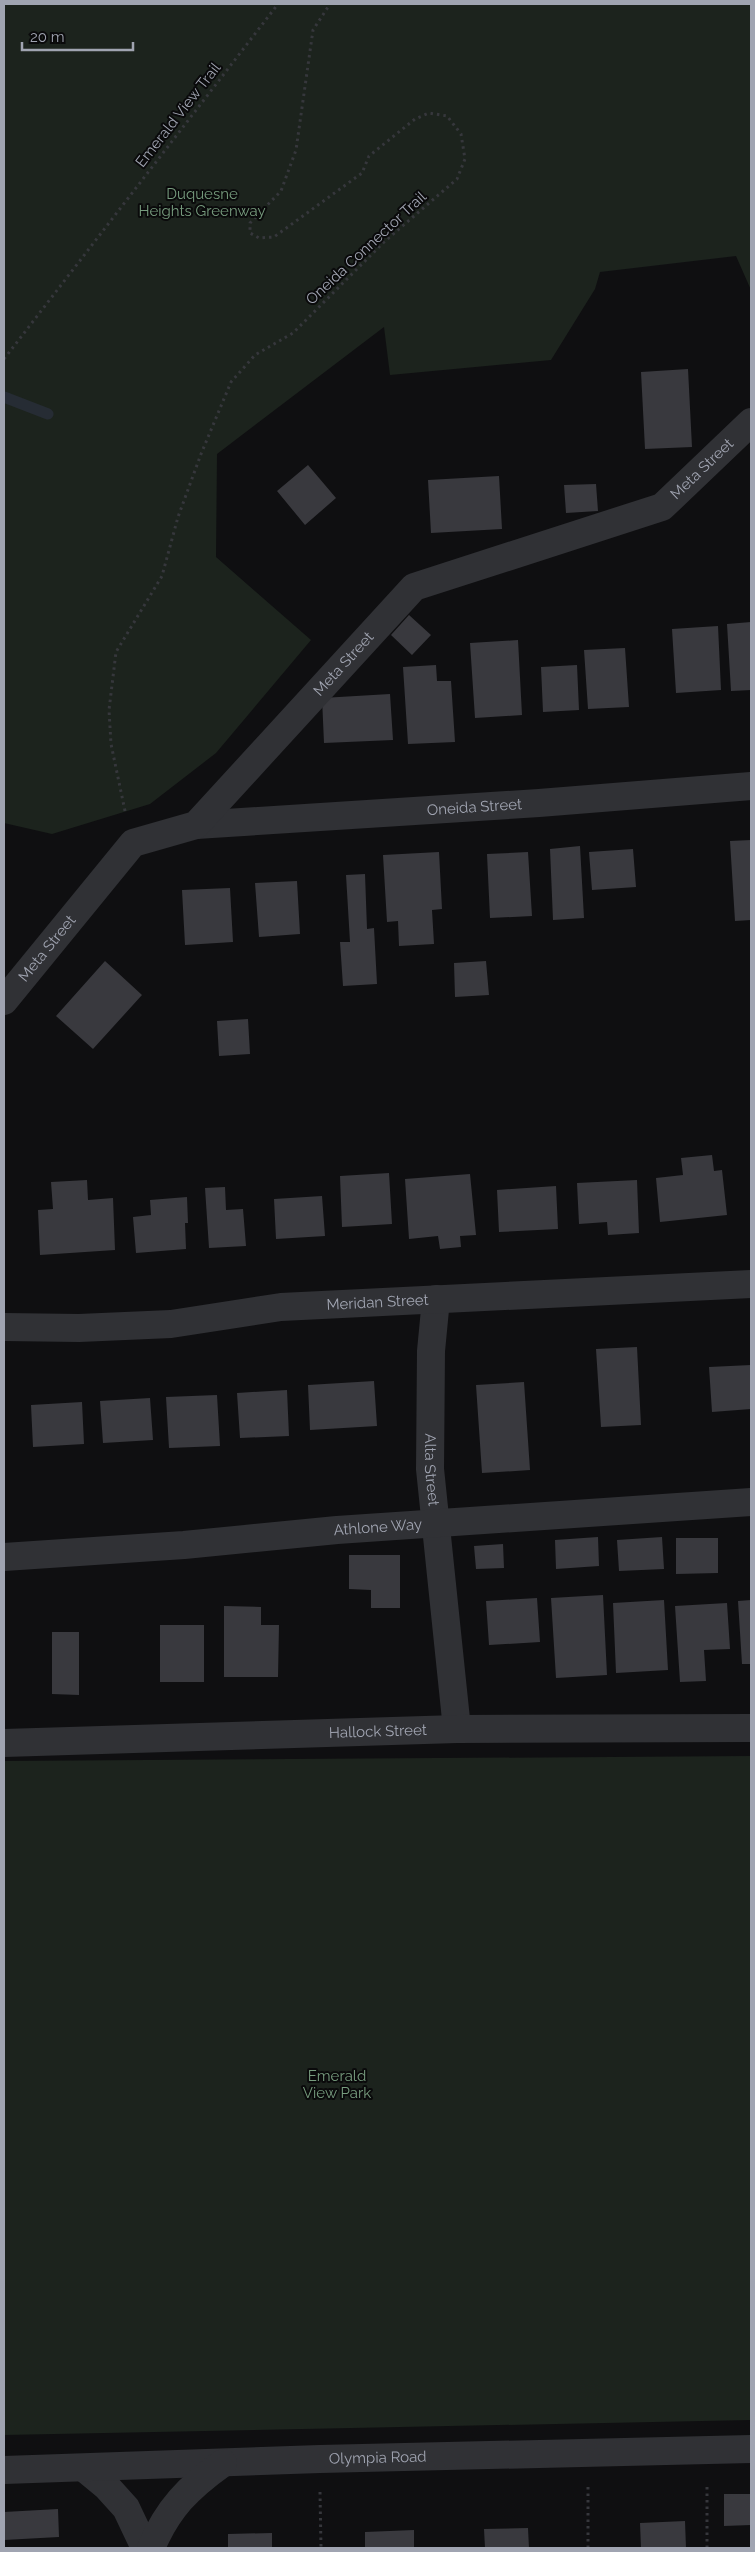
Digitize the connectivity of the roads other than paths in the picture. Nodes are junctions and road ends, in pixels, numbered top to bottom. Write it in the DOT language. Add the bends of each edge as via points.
graph roads {
  1 [pos="751,422"];
  2 [pos="751,786"];
  3 [pos="196,825"];
  4 [pos="4,1001"];
  5 [pos="751,1284"];
  6 [pos="436,1299"];
  7 [pos="4,1327"];
  8 [pos="751,1502"];
  9 [pos="436,1523"];
  10 [pos="4,1557"];
  11 [pos="751,1728"];
  12 [pos="457,1729"];
  13 [pos="4,1743"];
  14 [pos="751,2449"];
  15 [pos="223,2463"];
  16 [pos="84,2468"];
  17 [pos="4,2470"];
  18 [pos="145,2548"];
  19 [pos="152,2548"];
  1 -- 3 [label="street, Meta Street" via="662,507 414,587"];
  2 -- 3 [label="street, Oneida Street"];
  3 -- 4 [label="street, Meta Street" via="133,842"];
  5 -- 6 [label="street, Meridan Street"];
  6 -- 7 [label="street, Meridan Street" via="281,1307 171,1324"];
  6 -- 9 [label="street, Alta Street" via="429,1420"];
  8 -- 9 [label="street, Athlone Way"];
  9 -- 10 [label="street, Athlone Way"];
  9 -- 12 [label="street, Alta Street"];
  11 -- 12 [label="street, Hallock Street"];
  12 -- 13 [label="street, Hallock Street"];
  14 -- 15 [label="street, Olympia Road"];
  15 -- 16 [label="street, Olympia Road"];
  15 -- 19 [label="street" via="194,2483 174,2507"];
  16 -- 17 [label="street, Olympia Road"];
  16 -- 18 [label="street" via="126,2508"];
}
